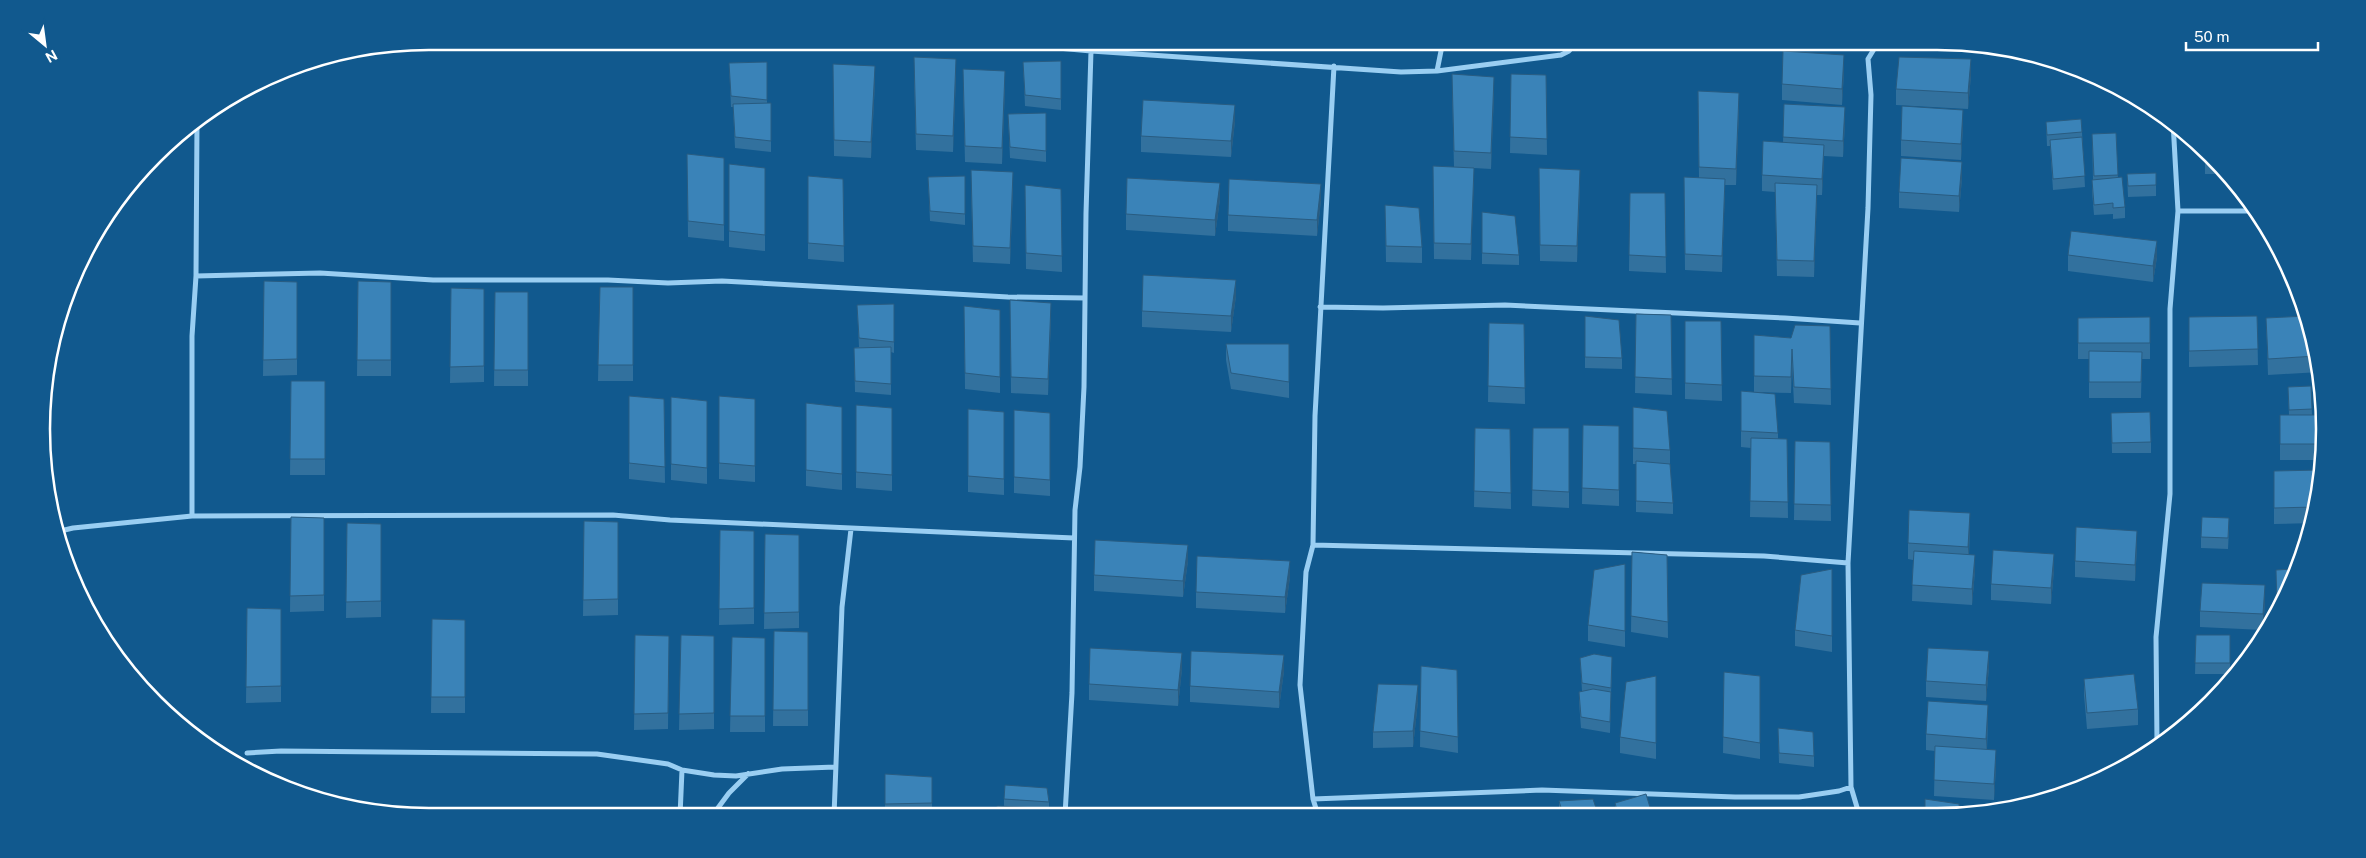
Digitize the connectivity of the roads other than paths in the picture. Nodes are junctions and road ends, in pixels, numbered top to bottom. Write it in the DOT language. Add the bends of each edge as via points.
graph roads {
  1 [pos="1080,50"];
  2 [pos="1441,50"];
  3 [pos="1570,50"];
  4 [pos="1873,50"];
  5 [pos="1091,51"];
  6 [pos="1334,66"];
  7 [pos="1437,70"];
  8 [pos="197,129"];
  9 [pos="2174,133"];
  10 [pos="2178,211"];
  11 [pos="2247,211"];
  12 [pos="196,276"];
  13 [pos="1085,298"];
  14 [pos="1320,307"];
  15 [pos="1860,323"];
  16 [pos="192,516"];
  17 [pos="851,529"];
  18 [pos="64,530"];
  19 [pos="1074,538"];
  20 [pos="1313,545"];
  21 [pos="1848,563"];
  22 [pos="2157,738"];
  23 [pos="247,753"];
  24 [pos="835,767"];
  25 [pos="682,770"];
  26 [pos="749,774"];
  27 [pos="1850,787"];
  28 [pos="1313,799"];
  29 [pos="680,808"];
  30 [pos="718,808"];
  31 [pos="834,808"];
  32 [pos="1065,808"];
  33 [pos="1316,808"];
  34 [pos="1857,808"];
  1 -- 5 [label="street"];
  2 -- 7 [label="street"];
  3 -- 7 [label="street" via="1560,55"];
  4 -- 15 [label="street" via="1868,59 1870,156"];
  5 -- 6 [label="street"];
  5 -- 13 [label="street"];
  6 -- 7 [label="street" via="1401,72"];
  6 -- 14 [label="street"];
  8 -- 12 [label="street"];
  9 -- 10 [label="street"];
  10 -- 11 [label="street"];
  10 -- 22 [label="street" via="2170,309 2170,494 2156,637"];
  12 -- 13 [label="street" via="320,274 433,280 722,281 1008,297"];
  12 -- 16 [label="street" via="192,336"];
  13 -- 19 [label="street" via="1084,387"];
  14 -- 15 [label="street" via="1505,305"];
  14 -- 20 [label="street"];
  15 -- 21 [label="street"];
  16 -- 17 [label="street" via="613,514"];
  16 -- 18 [label="street"];
  17 -- 19 [label="street"];
  17 -- 24 [label="street" via="842,607"];
  19 -- 32 [label="street" via="1072,693"];
  20 -- 21 [label="street" via="1764,556"];
  20 -- 28 [label="street" via="1306,572 1300,685"];
  21 -- 27 [label="street"];
  23 -- 25 [label="street" via="598,754 668,764"];
  24 -- 26 [label="street"];
  24 -- 31 [label="street"];
  25 -- 26 [label="street" via="714,775"];
  25 -- 29 [label="street"];
  26 -- 30 [label="street" via="728,793"];
  27 -- 28 [label="street" via="1799,797 1542,790"];
  27 -- 34 [label="street"];
  28 -- 33 [label="street"];
}
